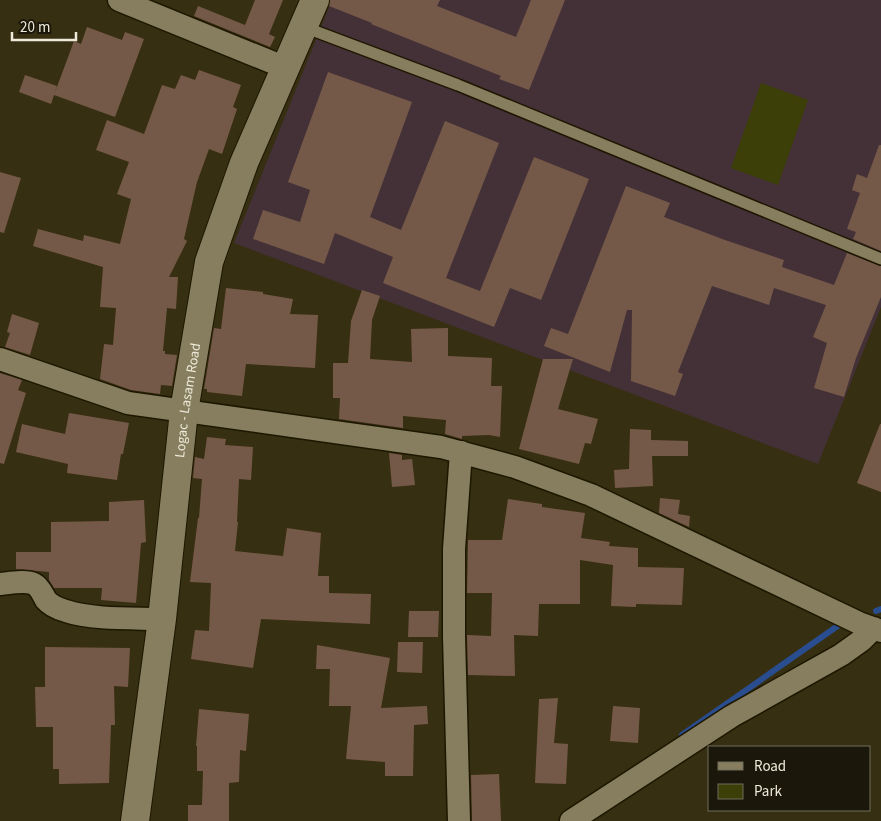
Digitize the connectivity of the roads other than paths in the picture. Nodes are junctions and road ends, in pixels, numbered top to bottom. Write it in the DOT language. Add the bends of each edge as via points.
graph roads {
  1 [pos="120,0"];
  2 [pos="315,0"];
  3 [pos="304,27"];
  4 [pos="286,68"];
  5 [pos="881,259"];
  6 [pos="0,359"];
  7 [pos="184,411"];
  8 [pos="461,452"];
  9 [pos="0,584"];
  10 [pos="162,619"];
  11 [pos="878,630"];
  12 [pos="135,821"];
  13 [pos="459,821"];
  14 [pos="571,821"];
  1 -- 4 [label="street"];
  2 -- 3 [label="main road, Logac - Lasam Road"];
  3 -- 4 [label="main road, Logac - Lasam Road"];
  3 -- 5 [label="lane" via="458,85"];
  4 -- 7 [label="main road, Logac - Lasam Road" via="244,163 208,262"];
  6 -- 7 [label="street" via="128,403"];
  7 -- 8 [label="street"];
  7 -- 10 [label="main road, Logac - Lasam Road"];
  8 -- 11 [label="street" via="515,467 591,495"];
  8 -- 13 [label="street" via="454,549"];
  9 -- 10 [label="street" via="34,584 47,601 67,612"];
  10 -- 12 [label="main road, Logac - Lasam Road"];
  11 -- 14 [label="street" via="841,655 732,716"];
}
